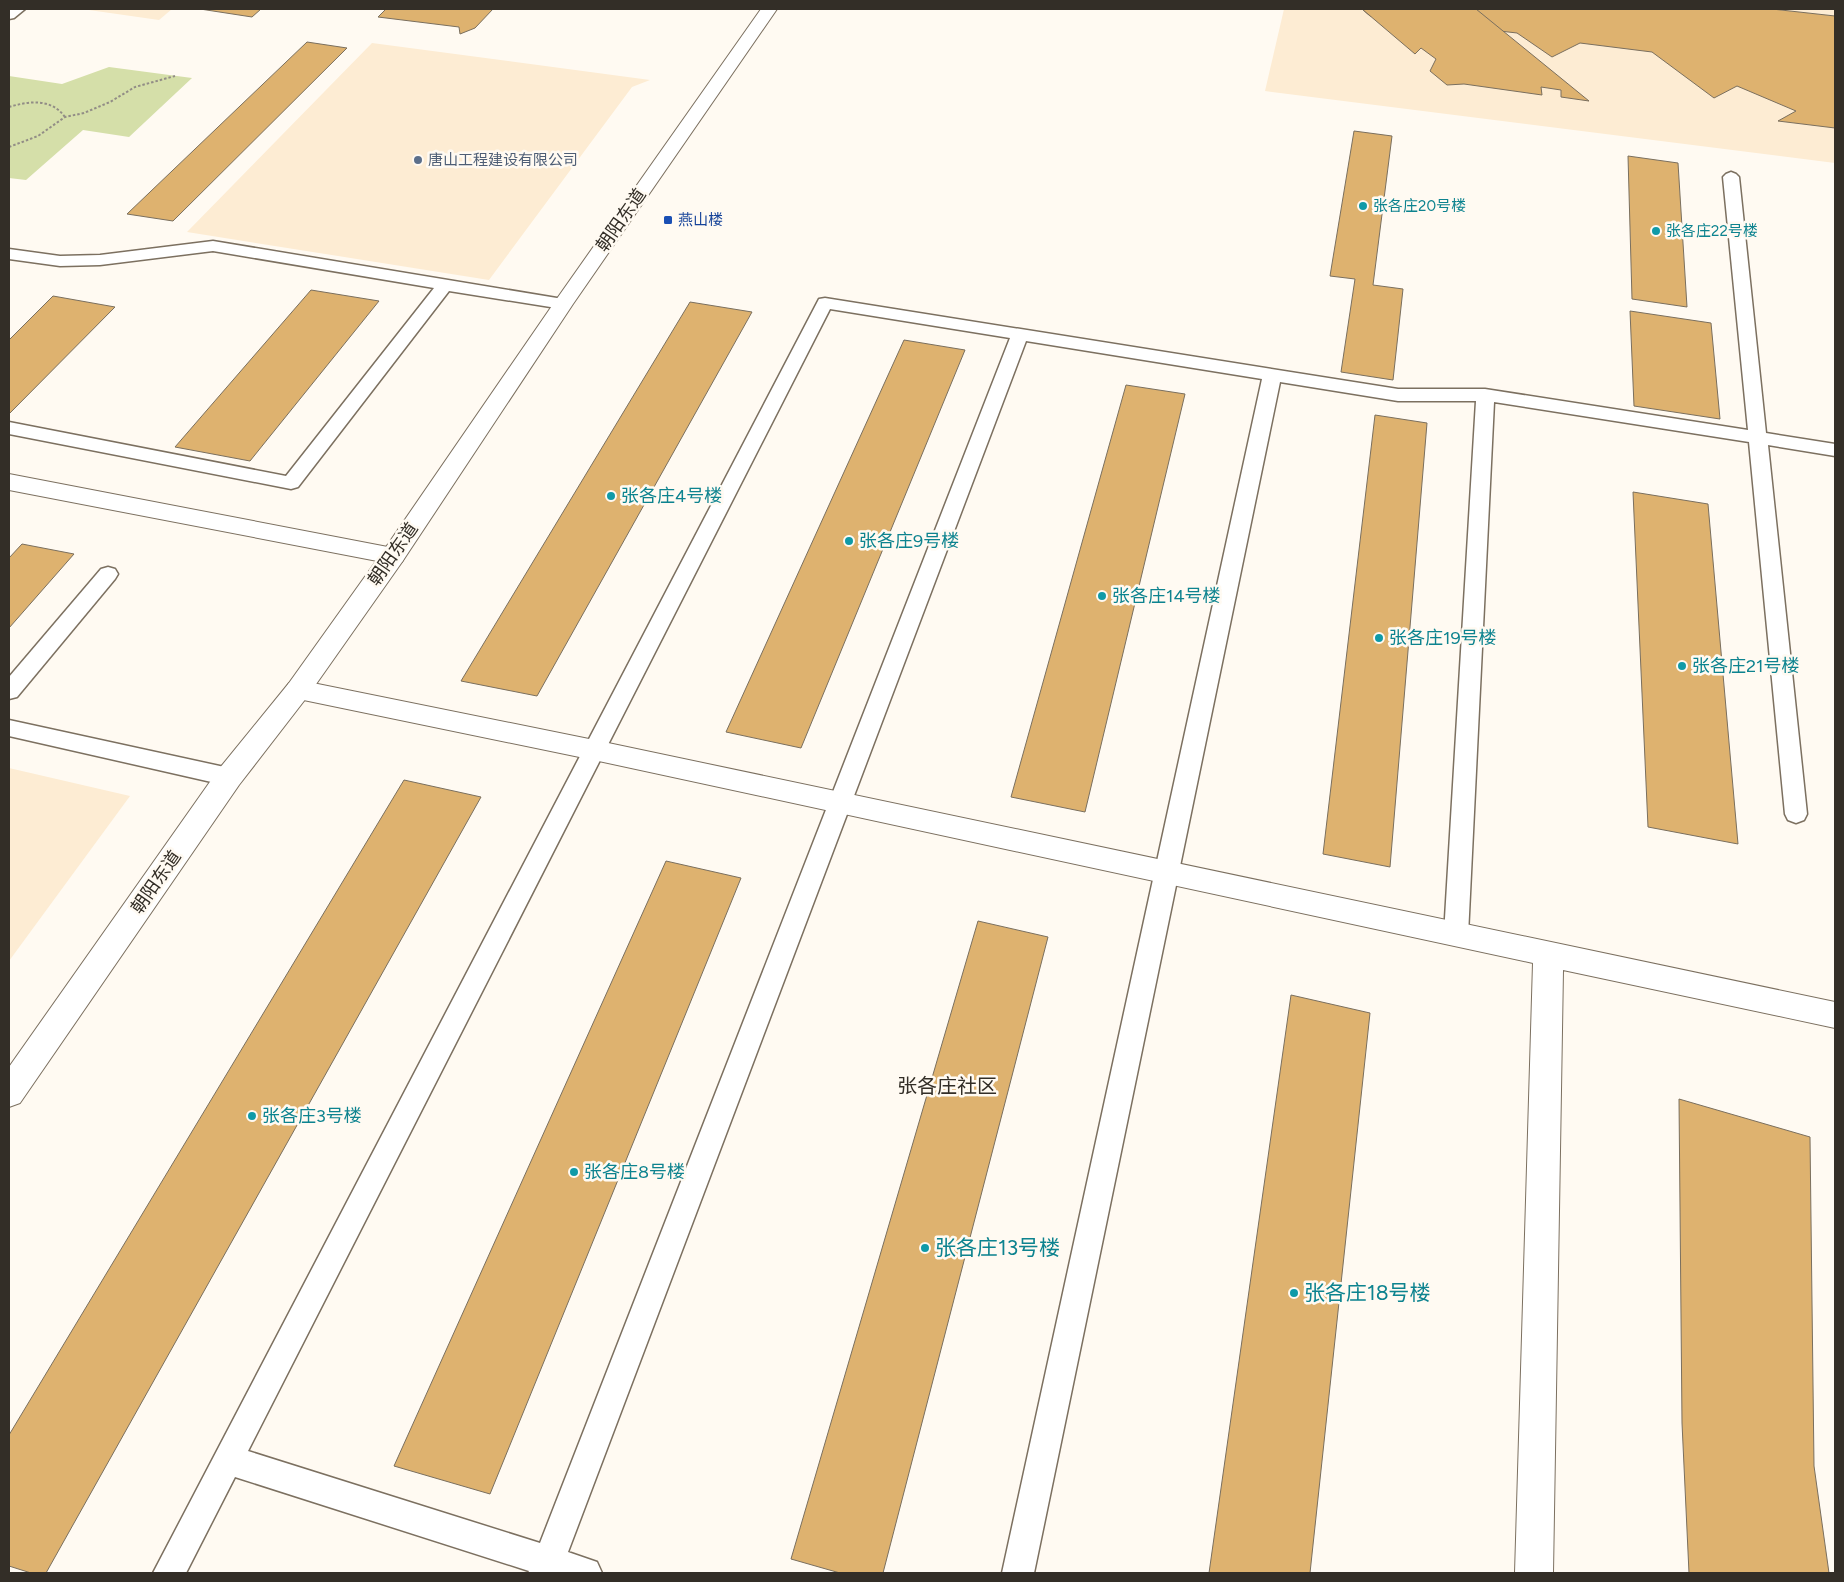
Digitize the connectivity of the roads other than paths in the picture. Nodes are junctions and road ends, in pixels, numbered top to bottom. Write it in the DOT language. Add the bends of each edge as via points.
graph roads {
  1 [pos="18,9"];
  2 [pos="769,9"];
  3 [pos="9,15"];
  4 [pos="1731,177"];
  5 [pos="9,254"];
  6 [pos="445,285"];
  7 [pos="562,304"];
  8 [pos="1020,334"];
  9 [pos="1272,375"];
  10 [pos="1485,395"];
  11 [pos="9,428"];
  12 [pos="1758,438"];
  13 [pos="1835,450"];
  14 [pos="9,482"];
  15 [pos="393,556"];
  16 [pos="108,574"];
  17 [pos="298,690"];
  18 [pos="9,691"];
  19 [pos="9,728"];
  20 [pos="594,750"];
  21 [pos="229,777"];
  22 [pos="840,803"];
  23 [pos="1796,814"];
  24 [pos="1166,873"];
  25 [pos="1456,935"];
  26 [pos="1548,955"];
  27 [pos="1835,1015"];
  28 [pos="9,1093"];
  29 [pos="228,1460"];
  30 [pos="546,1567"];
  31 [pos="169,1573"];
  32 [pos="586,1573"];
  33 [pos="1018,1573"];
  34 [pos="1534,1573"];
  1 -- 3 [label="lane"];
  2 -- 7 [label="street, 朝阳东道"];
  4 -- 12 [label="lane"];
  5 -- 6 [label="lane" via="60,261 100,260 213,246"];
  6 -- 7 [label="lane"];
  6 -- 11 [label="lane" via="291,483"];
  7 -- 15 [label="street, 朝阳东道"];
  8 -- 9 [label="lane"];
  8 -- 20 [label="lane" via="825,302"];
  8 -- 22 [label="lane"];
  9 -- 10 [label="lane" via="1398,395"];
  9 -- 24 [label="lane"];
  10 -- 12 [label="lane"];
  10 -- 25 [label="lane"];
  12 -- 13 [label="lane"];
  12 -- 23 [label="lane"];
  14 -- 15 [label="street"];
  15 -- 17 [label="street, 朝阳东道"];
  16 -- 18 [label="lane"];
  17 -- 20 [label="street"];
  17 -- 21 [label="street, 朝阳东道"];
  19 -- 21 [label="lane"];
  20 -- 22 [label="street"];
  20 -- 29 [label="lane"];
  21 -- 28 [label="street, 朝阳东道"];
  22 -- 24 [label="street"];
  22 -- 30 [label="lane"];
  24 -- 25 [label="street"];
  24 -- 33 [label="lane"];
  25 -- 26 [label="street"];
  26 -- 27 [label="street"];
  26 -- 34 [label="street"];
  29 -- 30 [label="lane"];
  29 -- 31 [label="lane"];
  30 -- 32 [label="lane"];
}
